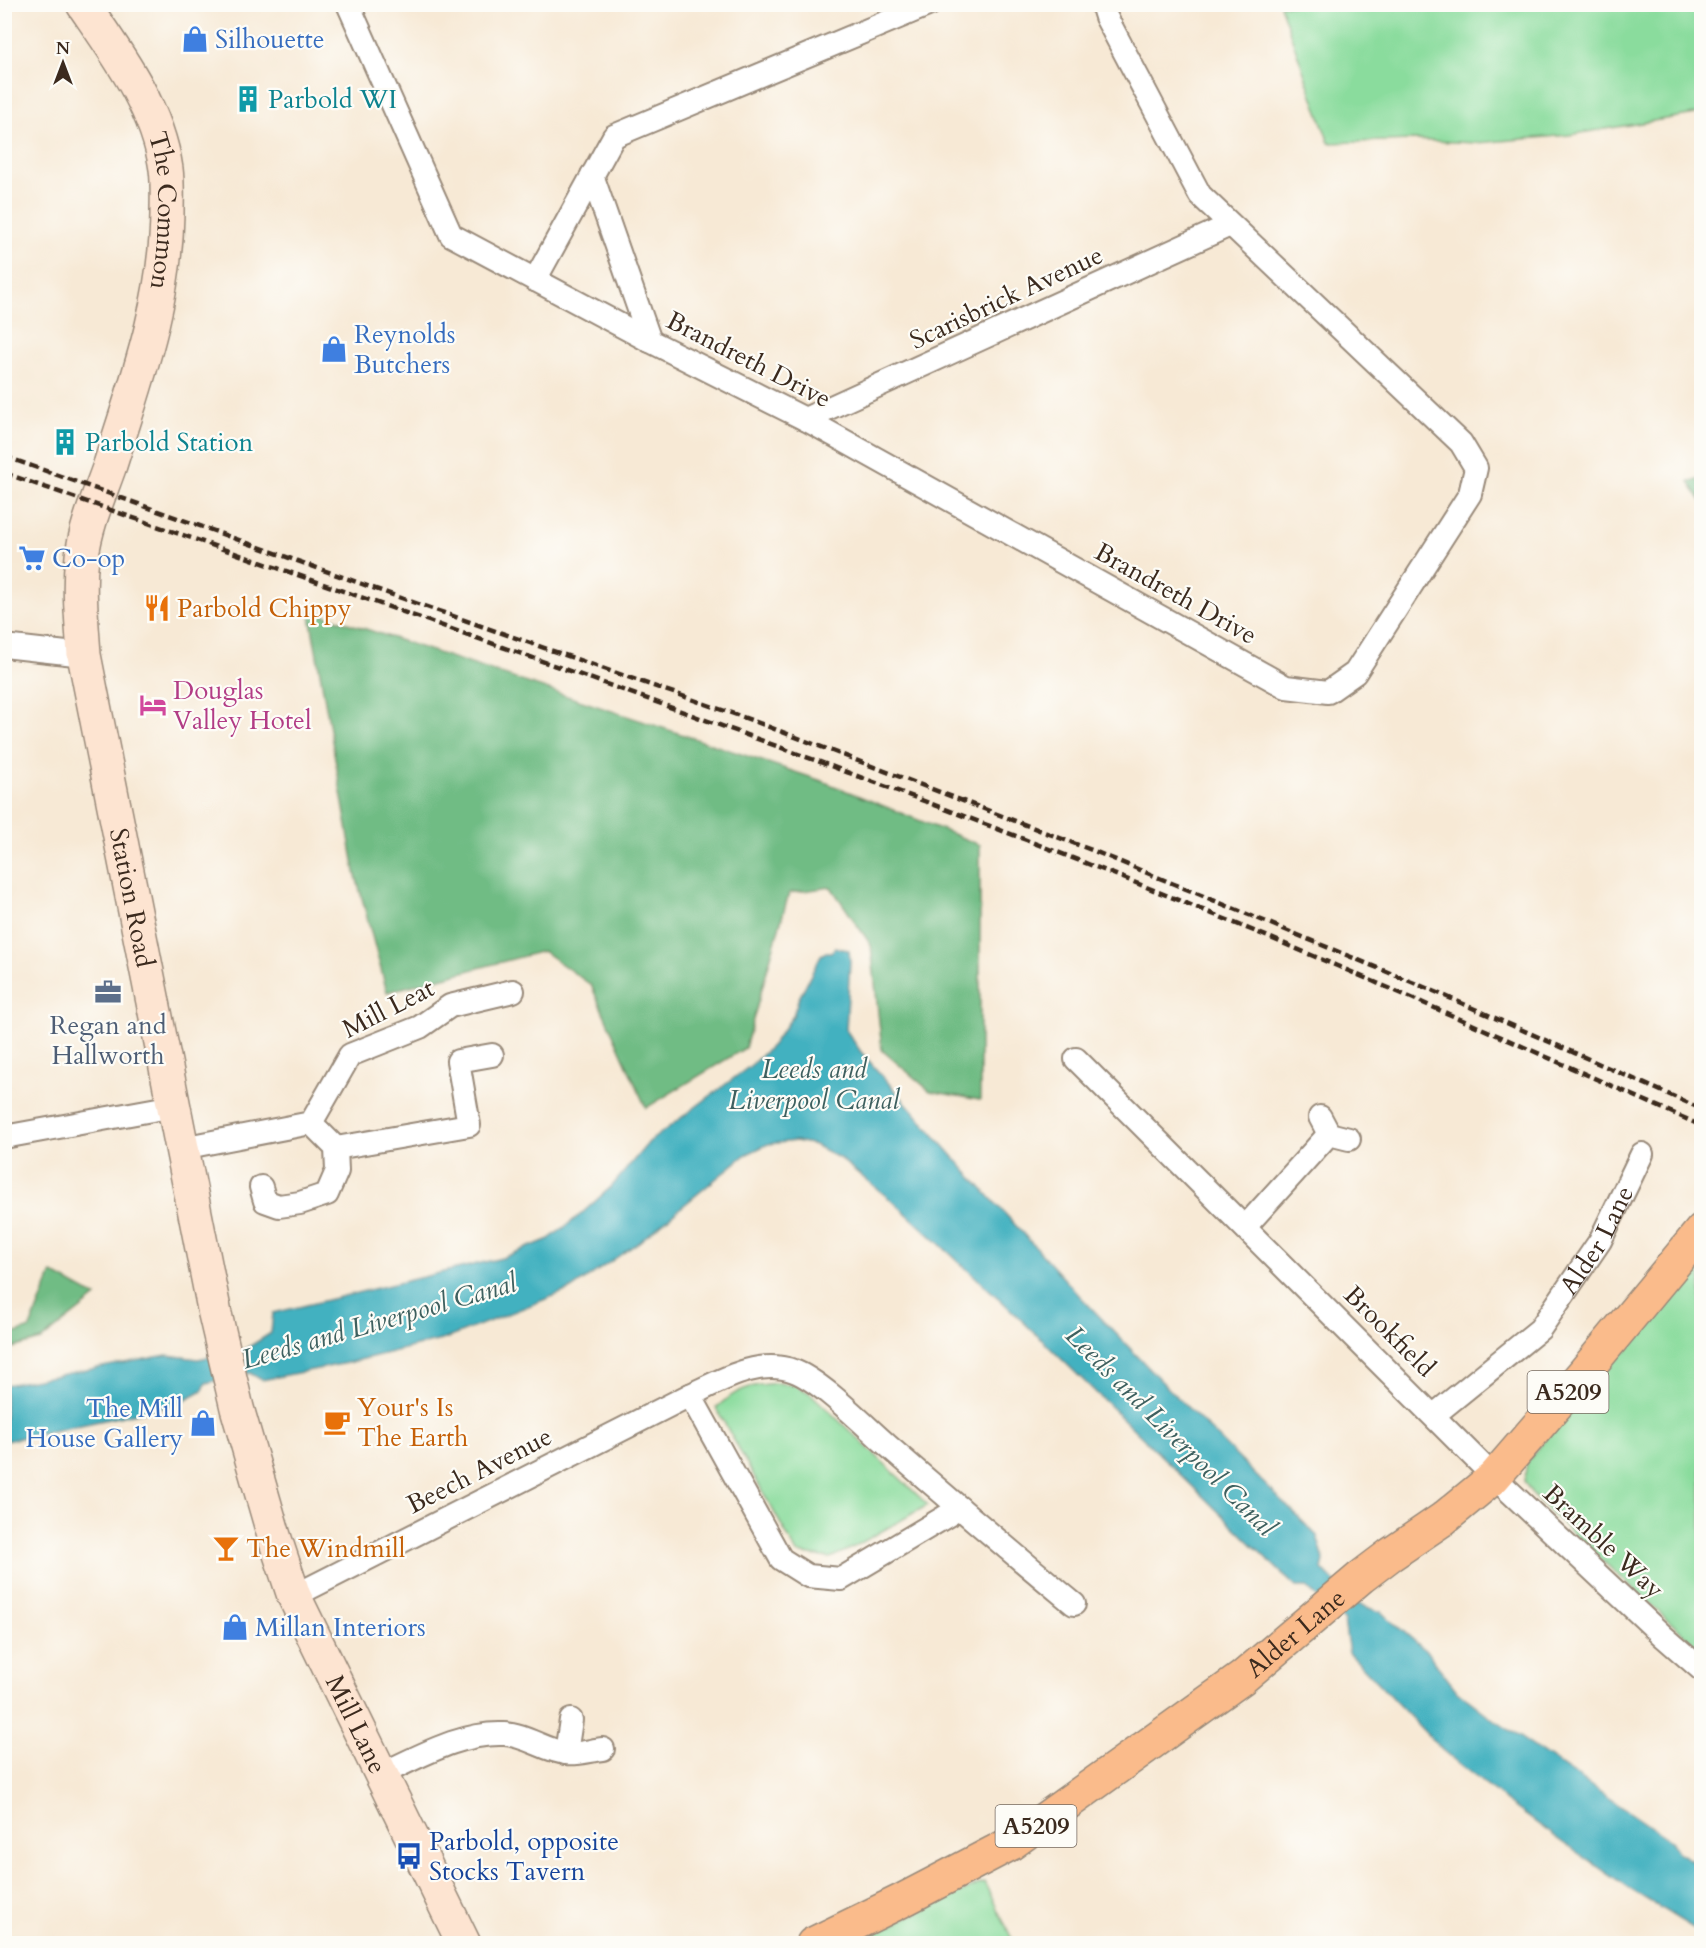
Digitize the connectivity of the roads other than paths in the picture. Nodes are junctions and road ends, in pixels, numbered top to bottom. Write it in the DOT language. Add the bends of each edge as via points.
graph roads {
  1 [pos="83,4"];
  2 [pos="348,4"];
  3 [pos="930,4"];
  4 [pos="1102,4"];
  5 [pos="592,175"];
  6 [pos="1230,225"];
  7 [pos="535,280"];
  8 [pos="650,341"];
  9 [pos="805,420"];
  10 [pos="109,467"];
  11 [pos="4,646"];
  12 [pos="84,655"];
  13 [pos="513,991"];
  14 [pos="492,1055"];
  15 [pos="1076,1059"];
  16 [pos="174,1106"];
  17 [pos="311,1123"];
  18 [pos="1333,1130"];
  19 [pos="4,1137"];
  20 [pos="182,1148"];
  21 [pos="336,1148"];
  22 [pos="1642,1154"];
  23 [pos="261,1187"];
  24 [pos="1245,1227"];
  25 [pos="1701,1230"];
  26 [pos="218,1327"];
  27 [pos="690,1395"];
  28 [pos="1434,1415"];
  29 [pos="1494,1477"];
  30 [pos="960,1508"];
  31 [pos="294,1596"];
  32 [pos="1074,1604"];
  33 [pos="1701,1670"];
  34 [pos="572,1720"];
  35 [pos="603,1749"];
  36 [pos="566,1753"];
  37 [pos="381,1774"];
  38 [pos="464,1944"];
  39 [pos="813,1944"];
  1 -- 10 [label="street, The Common" via="138,87 166,169 166,248 161,287"];
  2 -- 7 [label="street, Brandreth Drive" via="451,235"];
  3 -- 5 [label="street" via="614,136"];
  4 -- 6 [label="street, Brandreth Drive" via="1200,195"];
  5 -- 7 [label="street"];
  5 -- 8 [label="street"];
  6 -- 9 [label="street, Scarisbrick Avenue"];
  6 -- 9 [label="street, Brandreth Drive" via="1461,443 1476,468 1470,494 1355,672 1328,692 1286,687"];
  7 -- 8 [label="street, Brandreth Drive"];
  8 -- 9 [label="street, Brandreth Drive"];
  10 -- 12 [label="street, Station Road" via="82,554"];
  11 -- 12 [label="street"];
  12 -- 16 [label="street, Station Road"];
  13 -- 17 [label="street, Mill Leat" via="450,1006 420,1027 350,1055"];
  14 -- 21 [label="street" via="458,1061 469,1125"];
  15 -- 24 [label="street, Brookfield"];
  16 -- 19 [label="street"];
  16 -- 20 [label="street, Station Road"];
  17 -- 20 [label="street"];
  17 -- 21 [label="street"];
  18 -- 24 [label="street"];
  20 -- 26 [label="street, Station Road"];
  21 -- 23 [label="street" via="337,1171 327,1194 279,1206 265,1201"];
  22 -- 28 [label="street, Alder Lane" via="1600,1241 1540,1329"];
  24 -- 28 [label="street, Brookfield"];
  25 -- 29 [label="highway, Alder Lane / A5209"];
  26 -- 31 [label="street, Mill Lane" via="237,1408"];
  27 -- 30 [label="street, Beech Avenue" via="763,1366 794,1371 822,1388"];
  27 -- 30 [label="street" via="781,1559 808,1576 841,1579"];
  27 -- 31 [label="street, Beech Avenue"];
  28 -- 29 [label="street, Brookfield"];
  29 -- 33 [label="street, Bramble Way"];
  29 -- 39 [label="highway, Alder Lane / A5209" via="1361,1577 1242,1678 1010,1844"];
  30 -- 32 [label="street, Beech Avenue"];
  31 -- 37 [label="street, Mill Lane"];
  34 -- 36 [label="street"];
  35 -- 36 [label="street"];
  36 -- 37 [label="street" via="505,1734 483,1736 445,1746"];
  37 -- 38 [label="street, Mill Lane"];
}
